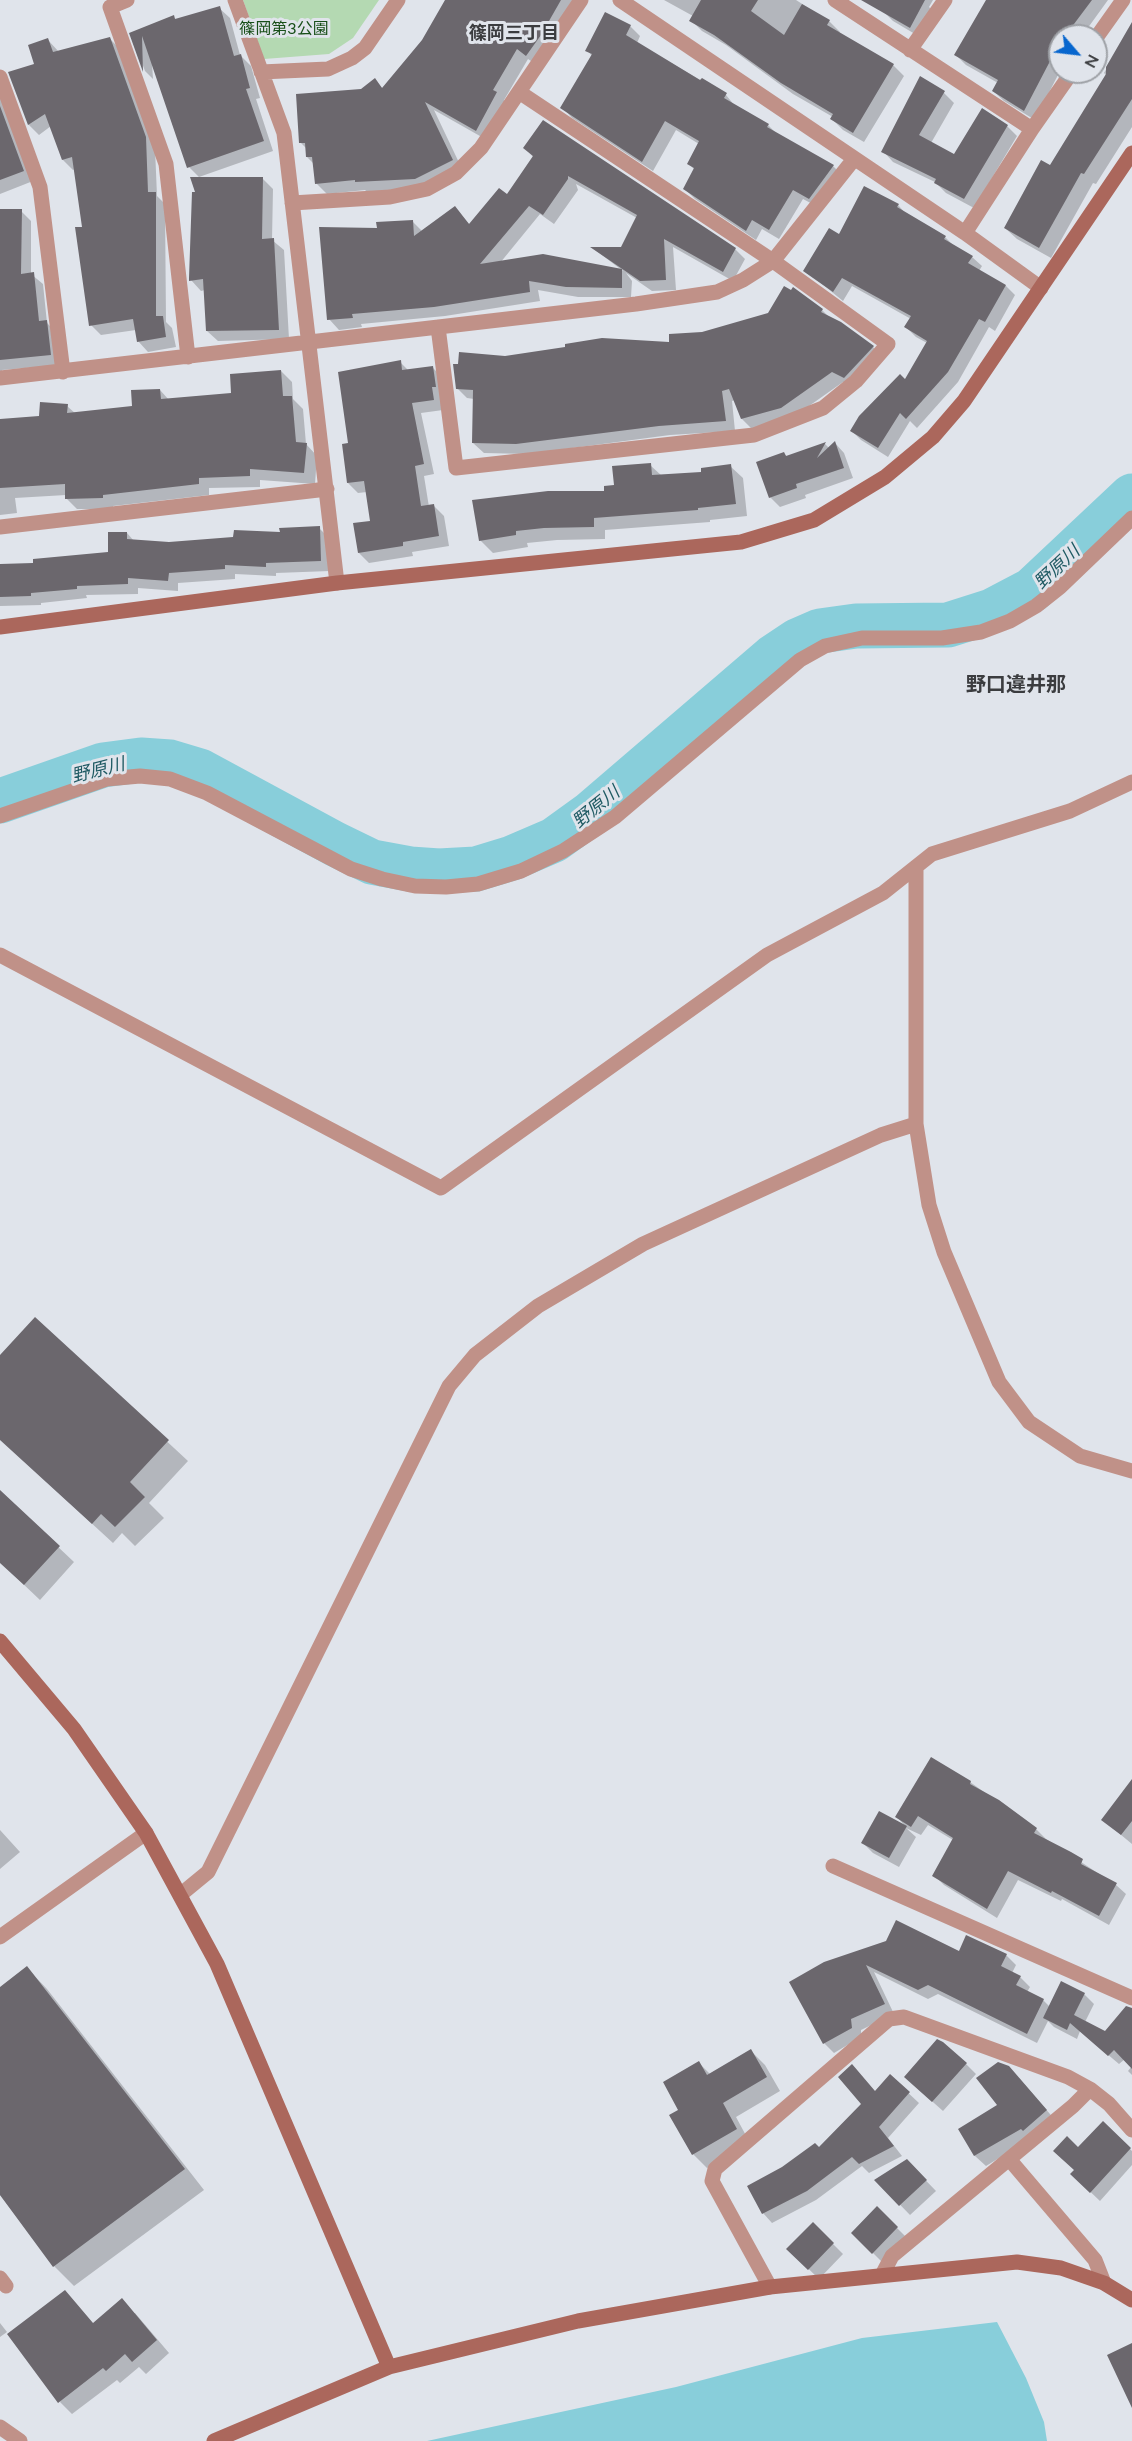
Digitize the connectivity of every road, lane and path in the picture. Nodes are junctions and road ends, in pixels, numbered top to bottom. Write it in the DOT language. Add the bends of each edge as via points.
graph roads {
  1 [pos="127,0"];
  2 [pos="235,0"];
  3 [pos="398,0"];
  4 [pos="581,0"];
  5 [pos="620,0"];
  6 [pos="835,0"];
  7 [pos="945,0"];
  8 [pos="1123,0"];
  9 [pos="1106,24"];
  10 [pos="910,50"];
  11 [pos="261,72"];
  12 [pos="0,77"];
  13 [pos="1064,84"];
  14 [pos="519,92"];
  15 [pos="1032,129"];
  16 [pos="1132,153"];
  17 [pos="854,159"];
  18 [pos="292,203"];
  19 [pos="964,233"];
  20 [pos="773,261"];
  21 [pos="1041,288"];
  22 [pos="438,327"];
  23 [pos="308,343"];
  24 [pos="188,357"];
  25 [pos="63,372"];
  26 [pos="0,378"];
  27 [pos="327,489"];
  28 [pos="1132,518"];
  29 [pos="0,527"];
  30 [pos="337,583"];
  31 [pos="0,627"];
  32 [pos="1132,782"];
  33 [pos="0,816"];
  34 [pos="916,867"];
  35 [pos="0,955"];
  36 [pos="916,1124"];
  37 [pos="1132,1471"];
  38 [pos="0,1641"];
  39 [pos="146,1833"];
  40 [pos="833,1866"];
  41 [pos="180,1895"];
  42 [pos="0,1936"];
  43 [pos="1132,1998"];
  44 [pos="1090,2089"];
  45 [pos="1132,2130"];
  46 [pos="1010,2159"];
  47 [pos="882,2275"];
  48 [pos="1104,2283"];
  49 [pos="770,2287"];
  50 [pos="1132,2300"];
  51 [pos="389,2367"];
  52 [pos="0,2427"];
  53 [pos="20,2441"];
  54 [pos="214,2441"];
  1 -- 24 [label="street" via="110,7 166,164"];
  2 -- 11 [label="street"];
  3 -- 11 [label="street" via="365,48 352,58 328,69"];
  4 -- 14 [label="street"];
  5 -- 17 [label="street"];
  6 -- 10 [label="street"];
  7 -- 10 [label="street"];
  8 -- 9 [label="street"];
  10 -- 15 [label="street"];
  11 -- 18 [label="street" via="284,133"];
  12 -- 25 [label="street" via="40,187"];
  13 -- 15 [label="street"];
  14 -- 18 [label="street" via="481,148 456,173 427,189 390,197"];
  14 -- 20 [label="street"];
  15 -- 19 [label="street"];
  16 -- 21 [label="street"];
  17 -- 19 [label="street"];
  17 -- 20 [label="street"];
  18 -- 23 [label="street"];
  19 -- 21 [label="street"];
  20 -- 22 [label="street" via="717,292"];
  20 -- 22 [label="street" via="888,344 856,381 823,408 754,435 456,468"];
  21 -- 30 [label="street" via="964,402 933,437 885,477 814,520 741,542"];
  22 -- 23 [label="street"];
  23 -- 24 [label="street"];
  23 -- 27 [label="street"];
  24 -- 25 [label="street"];
  25 -- 26 [label="street"];
  27 -- 29 [label="street"];
  27 -- 30 [label="street"];
  28 -- 33 [label="street" via="1060,587 1010,621 981,632 942,638 862,638 825,646 801,660 615,818 563,851 520,871 478,884 415,886 351,869 207,793 170,779 107,779"];
  30 -- 31 [label="street"];
  32 -- 34 [label="street" via="1070,811 932,854"];
  34 -- 35 [label="street" via="883,893 757,961 441,1188"];
  34 -- 36 [label="street"];
  36 -- 37 [label="street" via="932,1215 999,1382 1029,1422 1080,1456"];
  36 -- 41 [label="street" via="881,1135 644,1244 538,1306 475,1355 450,1386 208,1872"];
  38 -- 39 [label="street" via="74,1729"];
  39 -- 41 [label="street"];
  39 -- 42 [label="street"];
  40 -- 43 [label="street"];
  41 -- 51 [label="street" via="217,1964"];
  44 -- 45 [label="street"];
  44 -- 46 [label="street"];
  44 -- 49 [label="street" via="1068,2077 904,2017 889,2019 715,2169 712,2181"];
  46 -- 47 [label="street" via="892,2256"];
  46 -- 48 [label="street" via="1095,2260"];
  47 -- 48 [label="street" via="1017,2262 1061,2268"];
  47 -- 49 [label="street"];
  48 -- 50 [label="street"];
  49 -- 51 [label="street" via="578,2322"];
  51 -- 54 [label="street"];
  52 -- 53 [label="street"];
}
